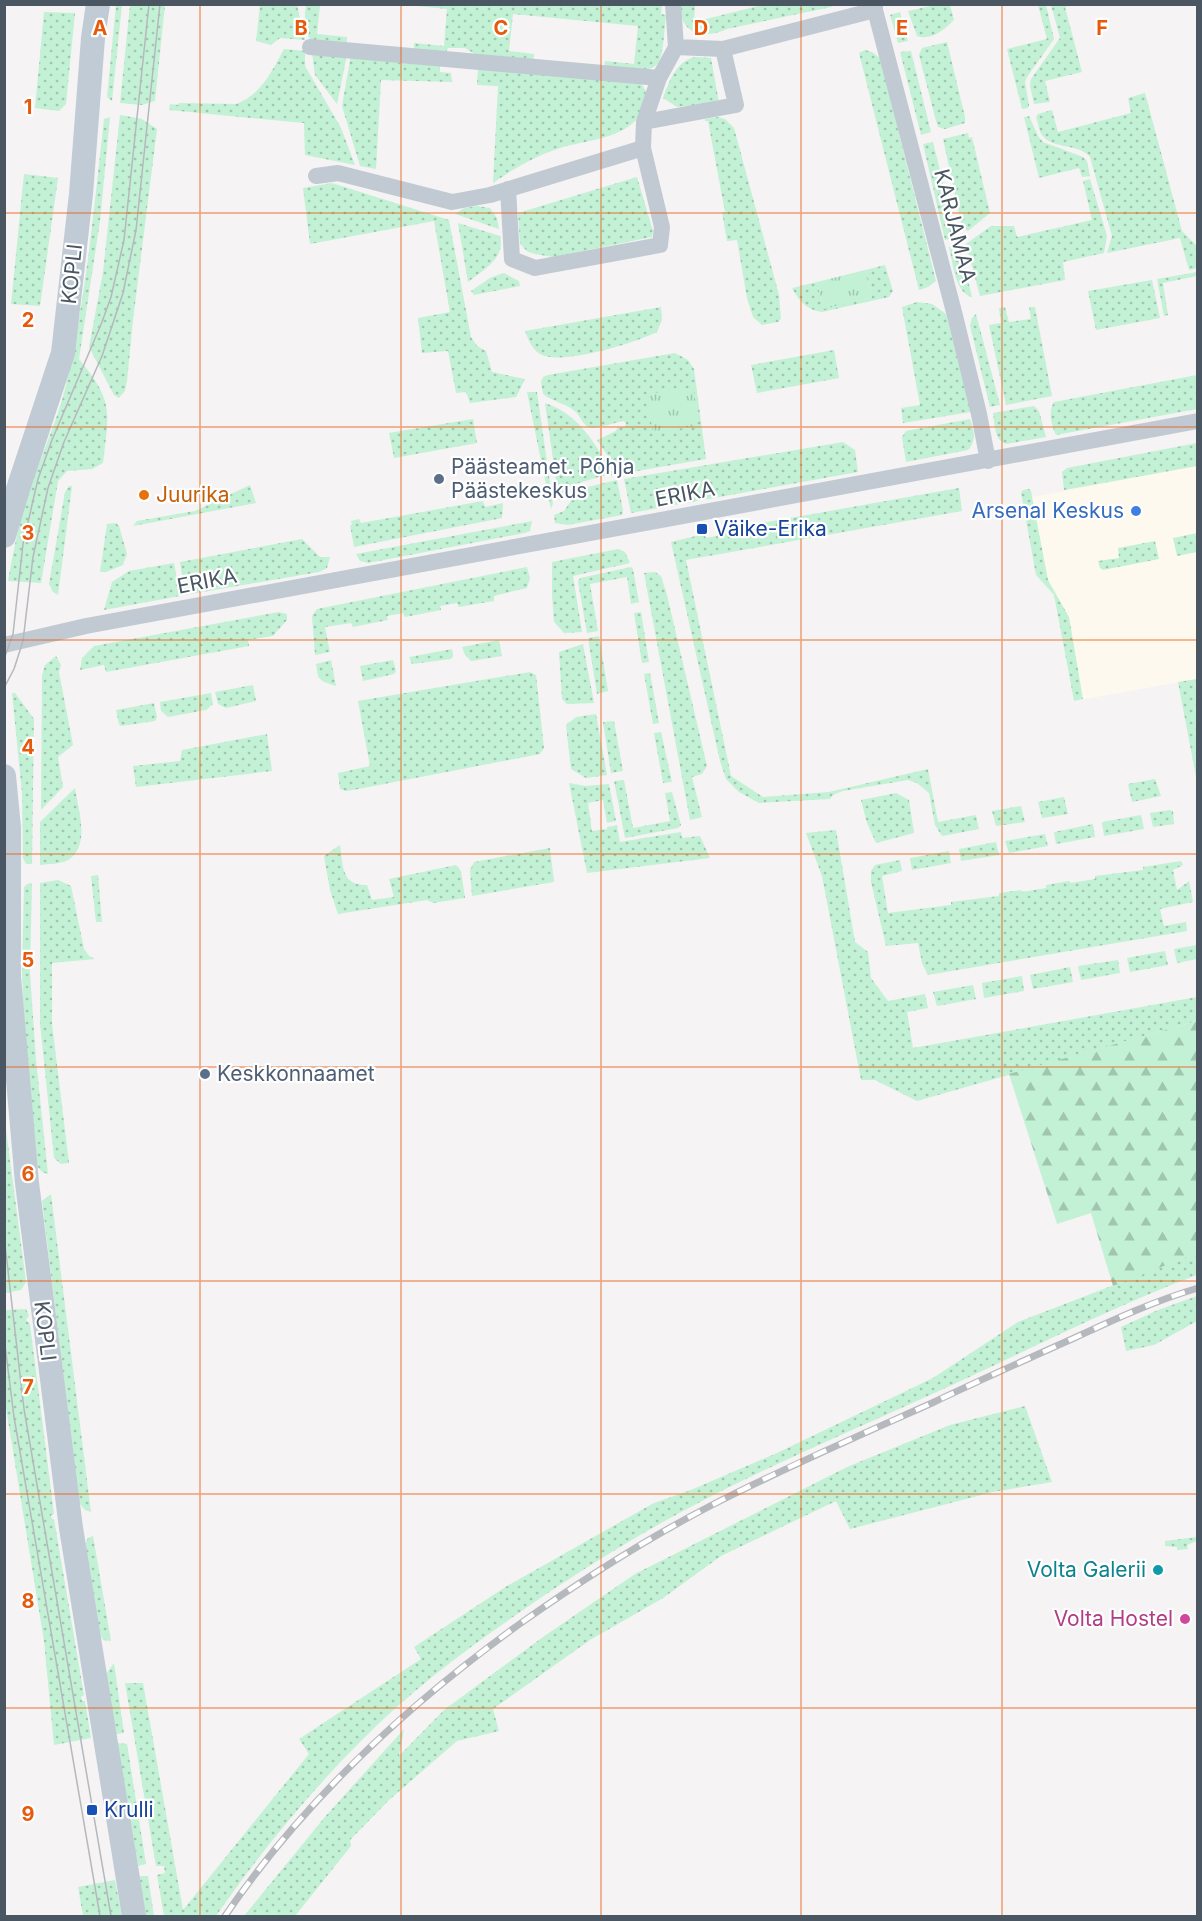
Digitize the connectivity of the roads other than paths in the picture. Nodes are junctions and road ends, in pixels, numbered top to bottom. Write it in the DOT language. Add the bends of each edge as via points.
graph roads {
  1 [pos="98,4"];
  2 [pos="673,4"];
  3 [pos="875,7"];
  4 [pos="310,47"];
  5 [pos="676,47"];
  6 [pos="723,49"];
  7 [pos="659,78"];
  8 [pos="644,122"];
  9 [pos="643,148"];
  10 [pos="316,176"];
  11 [pos="508,189"];
  12 [pos="1197,421"];
  13 [pos="988,460"];
  14 [pos="4,536"];
  15 [pos="4,645"];
  16 [pos="4,776"];
  17 [pos="134,1917"];
  1 -- 14 [label="street, KOPLI" via="63,353"];
  2 -- 5 [label="street"];
  3 -- 6 [label="street"];
  3 -- 13 [label="street, KARJAMAA"];
  4 -- 7 [label="street"];
  5 -- 6 [label="street"];
  5 -- 7 [label="street"];
  6 -- 8 [label="street" via="736,105"];
  7 -- 8 [label="street"];
  8 -- 9 [label="street"];
  9 -- 11 [label="street"];
  9 -- 11 [label="street" via="662,226 660,245 535,268 512,259"];
  10 -- 11 [label="street" via="338,173 452,202"];
  12 -- 13 [label="street, ERIKA"];
  13 -- 15 [label="street, ERIKA" via="120,620"];
  16 -- 17 [label="street, KOPLI" via="9,828 9,977 26,1173 71,1528"];
}
